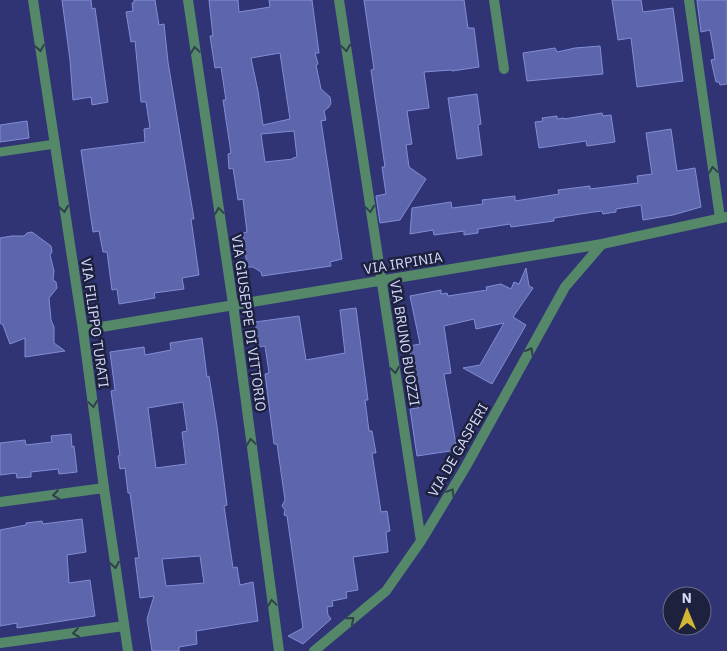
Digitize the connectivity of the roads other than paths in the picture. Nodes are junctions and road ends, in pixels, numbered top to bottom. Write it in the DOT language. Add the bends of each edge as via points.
graph roads {
  1 [pos="33,0"];
  2 [pos="188,0"];
  3 [pos="339,0"];
  4 [pos="494,0"];
  5 [pos="689,0"];
  6 [pos="504,69"];
  7 [pos="54,144"];
  8 [pos="0,152"];
  9 [pos="723,218"];
  10 [pos="602,244"];
  11 [pos="381,280"];
  12 [pos="233,304"];
  13 [pos="83,330"];
  14 [pos="104,488"];
  15 [pos="0,502"];
  16 [pos="421,542"];
  17 [pos="124,626"];
  18 [pos="0,643"];
  19 [pos="128,651"];
  20 [pos="279,651"];
  21 [pos="314,651"];
  1 -- 7 [label="street, VIA FILIPPO TURATI, one-way"];
  12 -- 2 [label="street, VIA GIUSEPPE DI VITTORIO, one-way"];
  3 -- 11 [label="street, VIA BRUNO BUOZZI, one-way"];
  4 -- 6 [label="street"];
  9 -- 5 [label="street, one-way"];
  7 -- 8 [label="lane"];
  7 -- 13 [label="street, VIA FILIPPO TURATI, one-way"];
  9 -- 10 [label="street, VIA IRPINIA"];
  10 -- 11 [label="street, VIA IRPINIA"];
  16 -- 10 [label="street, VIA DE GASPERI, one-way" via="565,287"];
  11 -- 12 [label="street, VIA IRPINIA"];
  11 -- 16 [label="street, VIA BRUNO BUOZZI, one-way"];
  12 -- 13 [label="street, VIA IRPINIA"];
  20 -- 12 [label="street, VIA GIUSEPPE DI VITTORIO, one-way"];
  13 -- 14 [label="street, VIA FILIPPO TURATI, one-way"];
  14 -- 15 [label="street, one-way"];
  14 -- 17 [label="street, VIA FILIPPO TURATI, one-way"];
  21 -- 16 [label="street, VIA DE GASPERI, one-way" via="386,591"];
  17 -- 18 [label="street, one-way"];
  17 -- 19 [label="street, VIA FILIPPO TURATI"];
}
